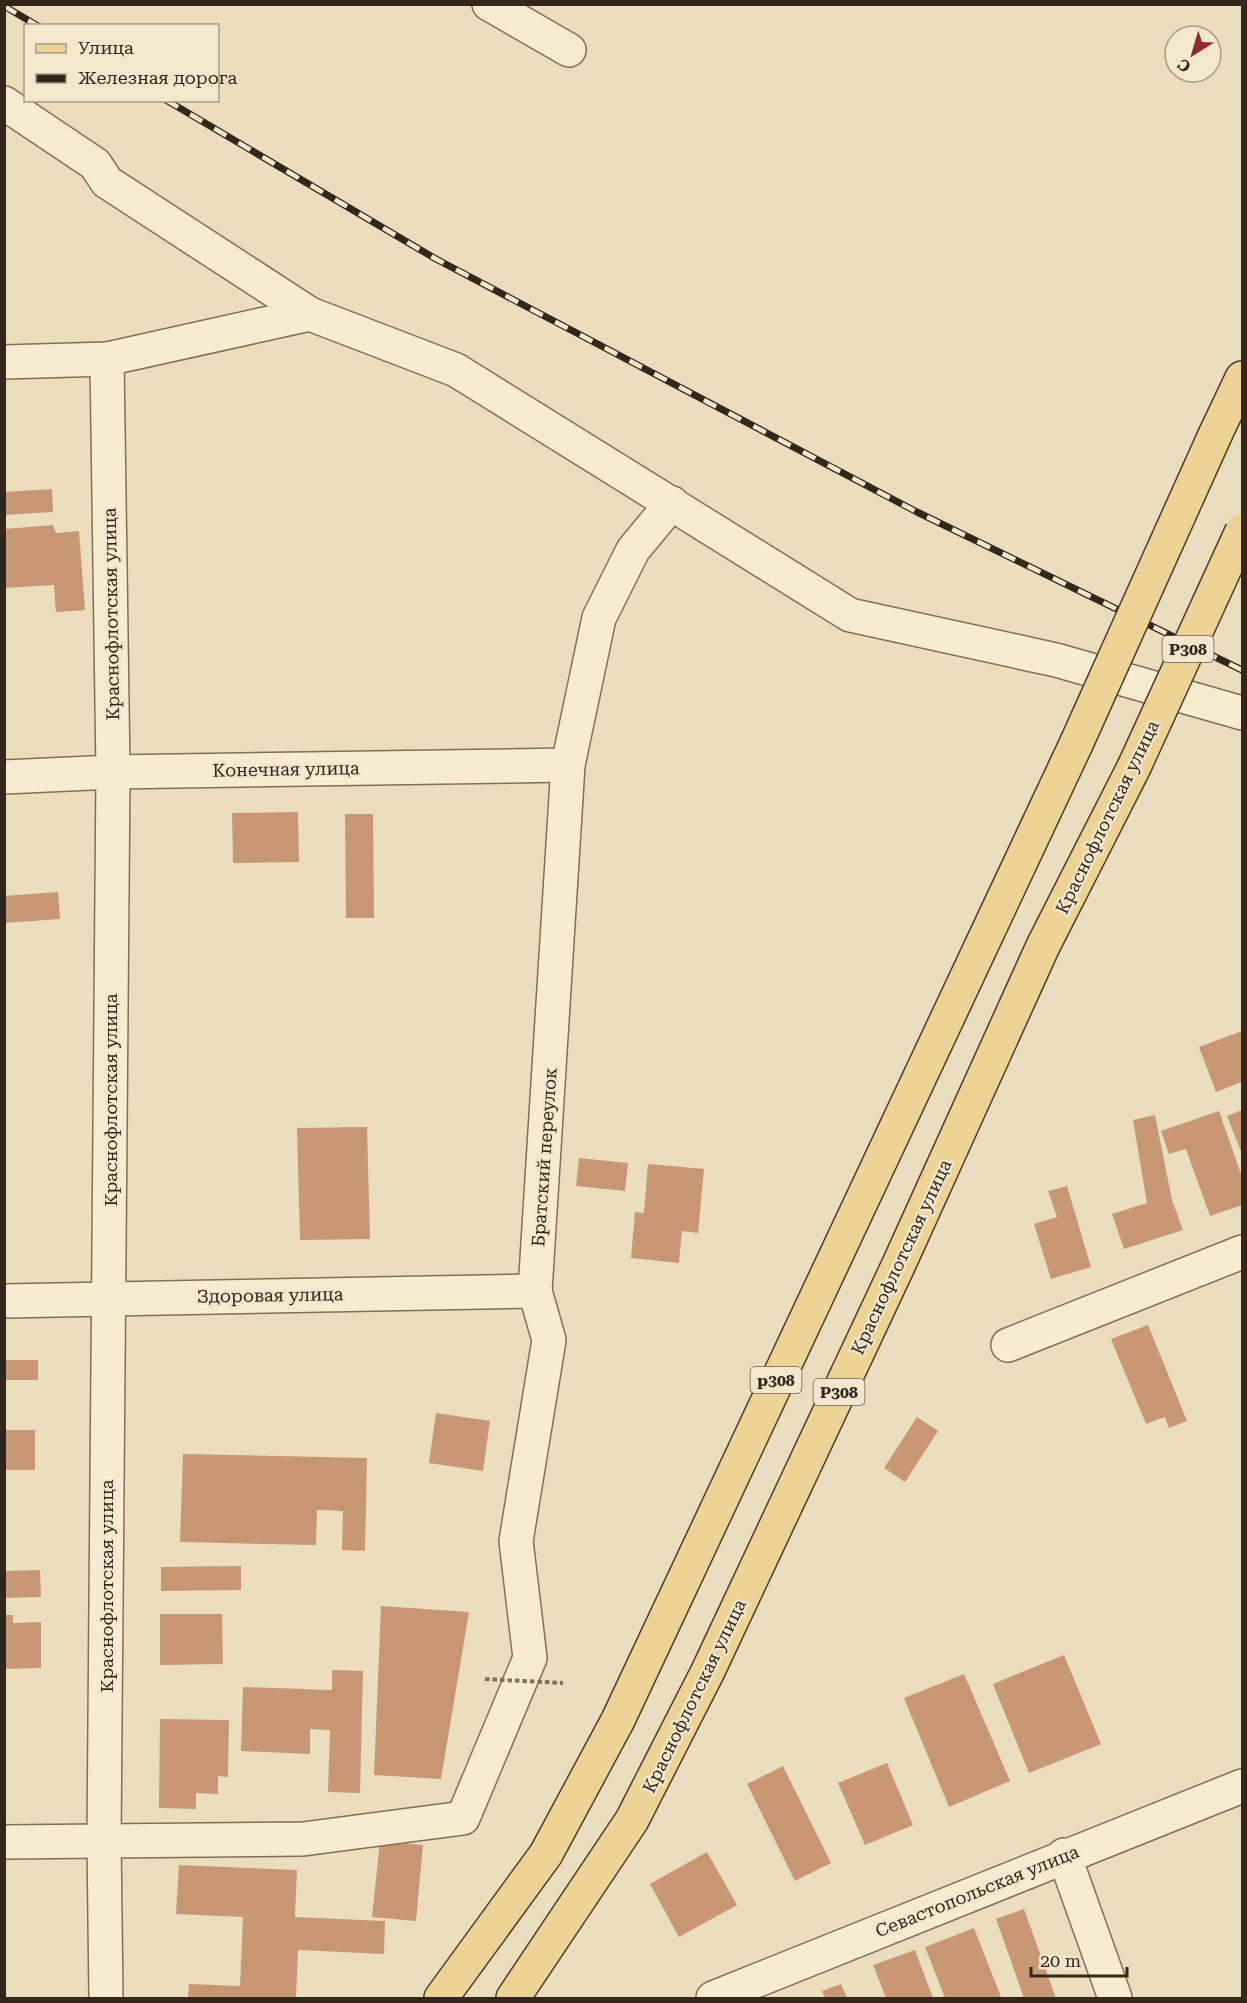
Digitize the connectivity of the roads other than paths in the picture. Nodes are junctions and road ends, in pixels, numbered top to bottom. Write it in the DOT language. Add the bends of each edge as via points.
graph roads {
  1 [pos="489,4"];
  2 [pos="569,50"];
  3 [pos="4,103"];
  4 [pos="310,314"];
  5 [pos="107,359"];
  6 [pos="4,362"];
  7 [pos="1242,378"];
  8 [pos="672,503"];
  9 [pos="1242,531"];
  10 [pos="1242,713"];
  11 [pos="568,765"];
  12 [pos="113,772"];
  13 [pos="4,777"];
  14 [pos="1242,1252"];
  15 [pos="535,1292"];
  16 [pos="109,1298"];
  17 [pos="4,1301"];
  18 [pos="1008,1346"];
  19 [pos="1242,1786"];
  20 [pos="104,1840"];
  21 [pos="4,1842"];
  22 [pos="1064,1856"];
  23 [pos="106,1998"];
  24 [pos="441,1998"];
  25 [pos="513,1998"];
  26 [pos="713,1998"];
  27 [pos="1115,1998"];
  1 -- 2 [label="street"];
  3 -- 4 [label="street" via="95,164 107,182"];
  4 -- 5 [label="street"];
  4 -- 8 [label="street" via="456,370"];
  5 -- 6 [label="street"];
  5 -- 12 [label="street, Краснофлотская улица"];
  7 -- 24 [label="main road, p308, bridge" via="1077,742 618,1720 546,1854"];
  8 -- 10 [label="street" via="850,615 1056,660"];
  8 -- 11 [label="street, Братский переулок" via="633,550 599,618"];
  9 -- 25 [label="main road, Краснофлотская улица / P308, bridge" via="1134,767 1043,946 708,1671 632,1820"];
  11 -- 12 [label="street, Конечная улица"];
  11 -- 15 [label="street, Братский переулок"];
  12 -- 13 [label="street, Конечная улица"];
  12 -- 16 [label="street, Краснофлотская улица"];
  14 -- 18 [label="street"];
  15 -- 16 [label="street, Здоровая улица"];
  15 -- 20 [label="street, Братский переулок" via="549,1340 516,1541 530,1658 464,1818 303,1839"];
  16 -- 17 [label="street, Здоровая улица"];
  16 -- 20 [label="street, Краснофлотская улица"];
  19 -- 22 [label="street, Севастопольская улица"];
  20 -- 21 [label="street"];
  20 -- 23 [label="street, Краснофлотская улица"];
  22 -- 26 [label="street, Севастопольская улица"];
  22 -- 27 [label="street"];
}
